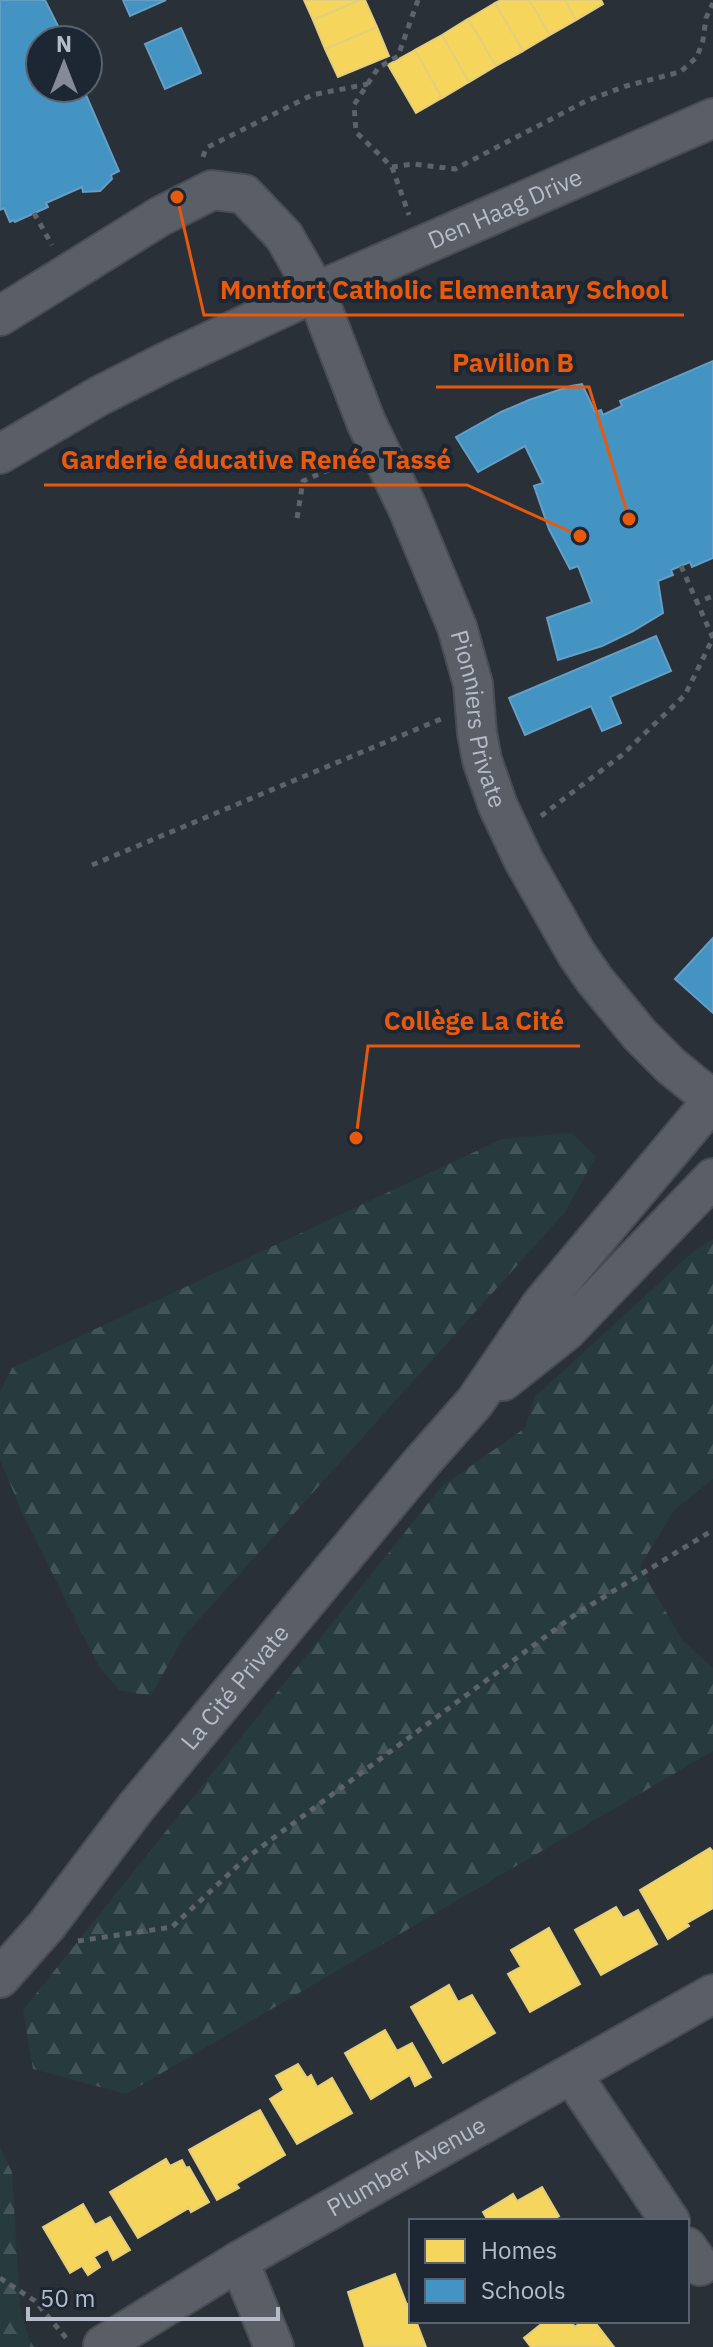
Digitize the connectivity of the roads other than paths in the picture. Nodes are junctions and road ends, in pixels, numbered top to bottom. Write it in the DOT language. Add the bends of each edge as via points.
graph roads {
  1 [pos="713,118"];
  2 [pos="316,292"];
  3 [pos="0,316"];
  4 [pos="0,454"];
  5 [pos="713,1100"];
  6 [pos="713,1178"];
  7 [pos="475,1402"];
  8 [pos="0,1978"];
  9 [pos="713,1994"];
  10 [pos="572,2075"];
  11 [pos="669,2219"];
  12 [pos="239,2261"];
  13 [pos="103,2345"];
  14 [pos="274,2347"];
  1 -- 2 [label="street, Den Haag Drive"];
  2 -- 3 [label="street, Pionniers Private" via="284,236 244,194 212,190"];
  2 -- 4 [label="street, Den Haag Drive" via="135,377"];
  2 -- 5 [label="street, Pionniers Private" via="359,407 457,627 473,684 482,760 524,861 594,979 640,1035"];
  5 -- 7 [label="street, La Cité Private" via="541,1305"];
  6 -- 7 [label="street, La Cité Private" via="566,1331"];
  7 -- 8 [label="street, La Cité Private"];
  9 -- 10 [label="street, Plumber Avenue"];
  10 -- 11 [label="street"];
  10 -- 12 [label="street, Plumber Avenue"];
  12 -- 13 [label="street, Plumber Avenue"];
  12 -- 14 [label="street"];
}
